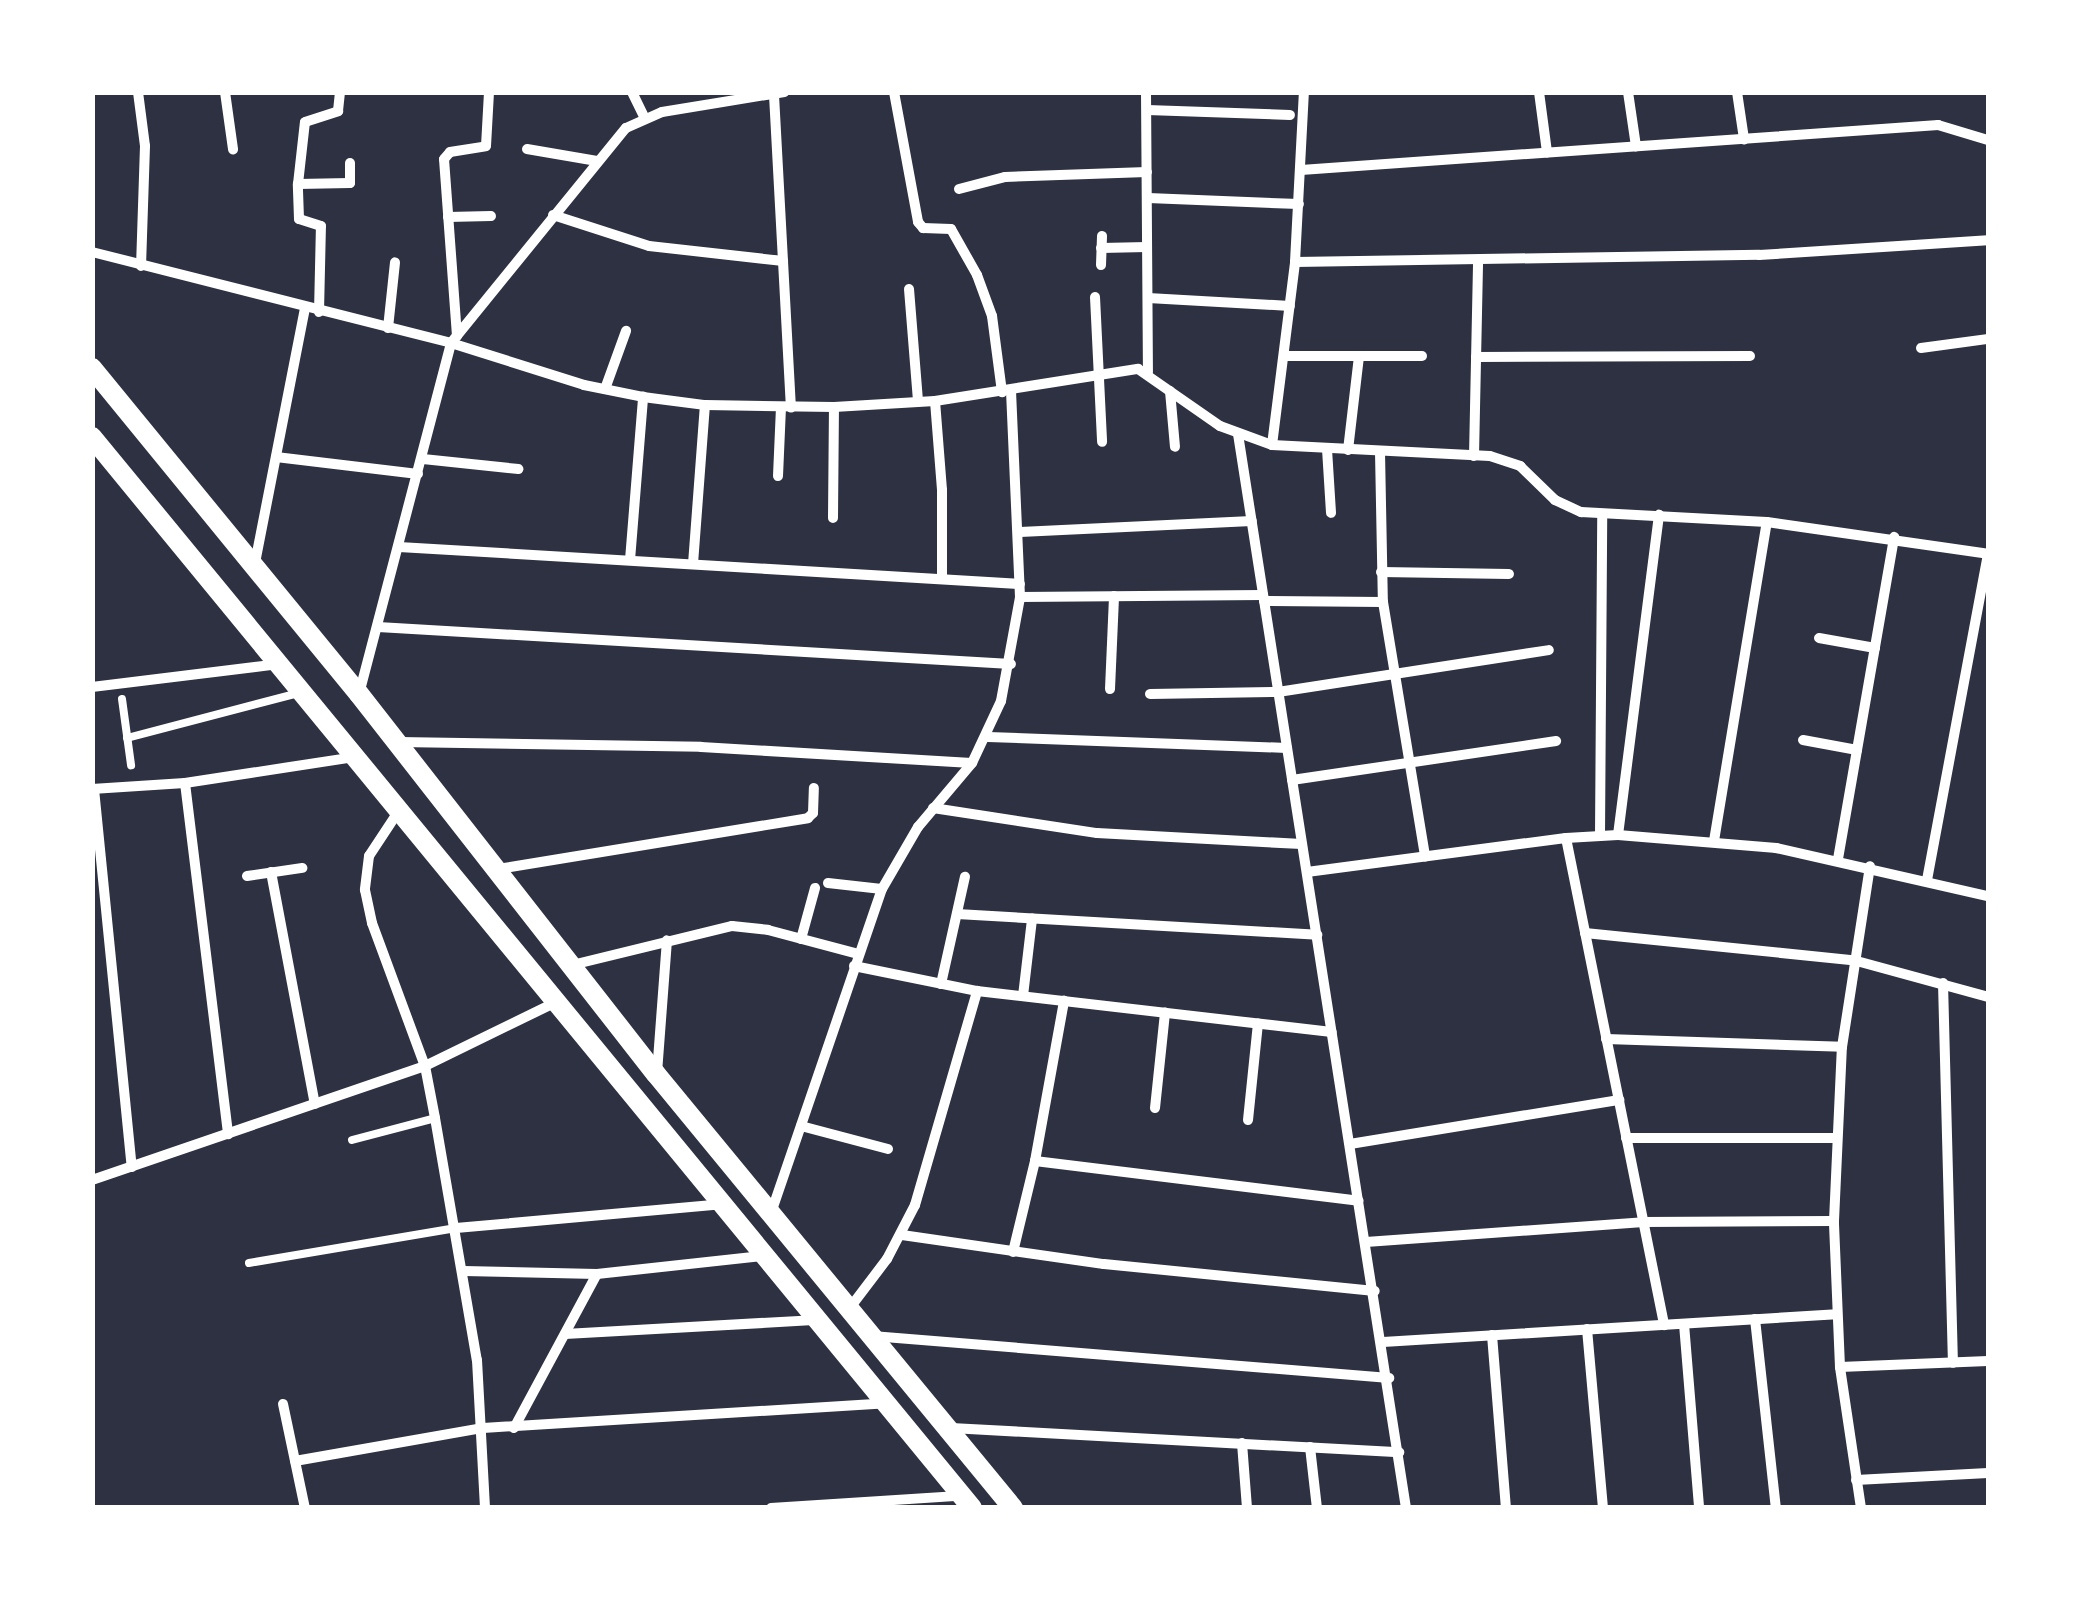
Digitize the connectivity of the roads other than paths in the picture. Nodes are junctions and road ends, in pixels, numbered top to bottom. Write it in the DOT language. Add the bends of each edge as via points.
graph roads {
  1 [pos="138,92"];
  2 [pos="224,92"];
  3 [pos="340,92"];
  4 [pos="488,92"];
  5 [pos="632,92"];
  6 [pos="894,92"];
  7 [pos="1146,92"];
  8 [pos="1304,92"];
  9 [pos="1539,92"];
  10 [pos="1628,92"];
  11 [pos="1737,92"];
  12 [pos="779,94"];
  13 [pos="749,95"];
  14 [pos="1147,110"];
  15 [pos="1290,115"];
  16 [pos="644,117"];
  17 [pos="1744,138"];
  18 [pos="1988,140"];
  19 [pos="1636,146"];
  20 [pos="233,149"];
  21 [pos="527,149"];
  22 [pos="1547,152"];
  23 [pos="597,160"];
  24 [pos="350,164"];
  25 [pos="1301,170"];
  26 [pos="1147,172"];
  27 [pos="298,184"];
  28 [pos="959,190"];
  29 [pos="1148,198"];
  30 [pos="1299,204"];
  31 [pos="553,215"];
  32 [pos="490,216"];
  33 [pos="448,218"];
  34 [pos="1988,240"];
  35 [pos="1148,247"];
  36 [pos="92,252"];
  37 [pos="395,262"];
  38 [pos="783,262"];
  39 [pos="1294,262"];
  40 [pos="1478,262"];
  41 [pos="1101,265"];
  42 [pos="141,266"];
  43 [pos="910,289"];
  44 [pos="1094,297"];
  45 [pos="1148,298"];
  46 [pos="1290,306"];
  47 [pos="305,309"];
  48 [pos="320,312"];
  49 [pos="388,328"];
  50 [pos="626,331"];
  51 [pos="1988,339"];
  52 [pos="454,340"];
  53 [pos="1921,348"];
  54 [pos="1284,356"];
  55 [pos="1359,356"];
  56 [pos="1422,356"];
  57 [pos="1750,356"];
  58 [pos="1476,357"];
  59 [pos="92,368"];
  60 [pos="1148,372"];
  61 [pos="1098,374"];
  62 [pos="605,389"];
  63 [pos="1170,390"];
  64 [pos="1006,392"];
  65 [pos="644,396"];
  66 [pos="935,401"];
  67 [pos="918,402"];
  68 [pos="705,405"];
  69 [pos="786,408"];
  70 [pos="834,408"];
  71 [pos="1238,434"];
  72 [pos="92,436"];
  73 [pos="1102,442"];
  74 [pos="1272,445"];
  75 [pos="1176,448"];
  76 [pos="1328,449"];
  77 [pos="1348,450"];
  78 [pos="1380,452"];
  79 [pos="276,456"];
  80 [pos="1474,456"];
  81 [pos="423,459"];
  82 [pos="518,469"];
  83 [pos="418,474"];
  84 [pos="778,476"];
  85 [pos="1331,513"];
  86 [pos="1602,514"];
  87 [pos="1659,515"];
  88 [pos="833,518"];
  89 [pos="1252,521"];
  90 [pos="1767,522"];
  91 [pos="1020,532"];
  92 [pos="1894,537"];
  93 [pos="399,546"];
  94 [pos="1988,554"];
  95 [pos="630,560"];
  96 [pos="254,564"];
  97 [pos="693,564"];
  98 [pos="1381,572"];
  99 [pos="1509,574"];
  100 [pos="942,579"];
  101 [pos="1020,584"];
  102 [pos="1114,596"];
  103 [pos="1020,598"];
  104 [pos="1264,598"];
  105 [pos="1383,602"];
  106 [pos="378,627"];
  107 [pos="1819,638"];
  108 [pos="1875,648"];
  109 [pos="1548,650"];
  110 [pos="279,664"];
  111 [pos="1011,664"];
  112 [pos="1396,673"];
  113 [pos="92,687"];
  114 [pos="1110,689"];
  115 [pos="302,692"];
  116 [pos="1278,692"];
  117 [pos="360,694"];
  118 [pos="1150,694"];
  119 [pos="122,699"];
  120 [pos="988,737"];
  121 [pos="127,738"];
  122 [pos="1803,740"];
  123 [pos="1556,741"];
  124 [pos="398,742"];
  125 [pos="1287,748"];
  126 [pos="1857,750"];
  127 [pos="358,756"];
  128 [pos="972,762"];
  129 [pos="1410,762"];
  130 [pos="131,766"];
  131 [pos="1292,780"];
  132 [pos="185,783"];
  133 [pos="814,788"];
  134 [pos="93,789"];
  135 [pos="401,808"];
  136 [pos="933,808"];
  137 [pos="1600,835"];
  138 [pos="1618,836"];
  139 [pos="1566,838"];
  140 [pos="1714,841"];
  141 [pos="1302,844"];
  142 [pos="1424,857"];
  143 [pos="1838,859"];
  144 [pos="1870,866"];
  145 [pos="302,868"];
  146 [pos="498,868"];
  147 [pos="271,872"];
  148 [pos="1307,872"];
  149 [pos="247,876"];
  150 [pos="966,877"];
  151 [pos="1927,880"];
  152 [pos="828,883"];
  153 [pos="816,888"];
  154 [pos="882,889"];
  155 [pos="1988,896"];
  156 [pos="957,914"];
  157 [pos="1032,919"];
  158 [pos="1584,933"];
  159 [pos="1316,935"];
  160 [pos="801,939"];
  161 [pos="667,940"];
  162 [pos="858,954"];
  163 [pos="1853,960"];
  164 [pos="572,965"];
  165 [pos="854,966"];
  166 [pos="1943,983"];
  167 [pos="941,984"];
  168 [pos="977,991"];
  169 [pos="1023,996"];
  170 [pos="1988,996"];
  171 [pos="1064,1001"];
  172 [pos="556,1002"];
  173 [pos="1165,1013"];
  174 [pos="1258,1024"];
  175 [pos="1332,1032"];
  176 [pos="1606,1039"];
  177 [pos="1842,1047"];
  178 [pos="425,1066"];
  179 [pos="656,1074"];
  180 [pos="631,1096"];
  181 [pos="1619,1100"];
  182 [pos="315,1104"];
  183 [pos="1155,1108"];
  184 [pos="435,1118"];
  185 [pos="1248,1120"];
  186 [pos="801,1126"];
  187 [pos="228,1134"];
  188 [pos="1626,1138"];
  189 [pos="1836,1138"];
  190 [pos="352,1140"];
  191 [pos="1350,1144"];
  192 [pos="888,1149"];
  193 [pos="1036,1161"];
  194 [pos="132,1167"];
  195 [pos="92,1180"];
  196 [pos="1359,1201"];
  197 [pos="724,1204"];
  198 [pos="771,1213"];
  199 [pos="1643,1222"];
  200 [pos="1834,1222"];
  201 [pos="456,1228"];
  202 [pos="902,1235"];
  203 [pos="1366,1242"];
  204 [pos="1013,1252"];
  205 [pos="768,1255"];
  206 [pos="249,1263"];
  207 [pos="464,1272"];
  208 [pos="597,1274"];
  209 [pos="1374,1291"];
  210 [pos="849,1308"];
  211 [pos="1836,1314"];
  212 [pos="819,1320"];
  213 [pos="1755,1320"];
  214 [pos="1684,1324"];
  215 [pos="1664,1325"];
  216 [pos="1587,1329"];
  217 [pos="564,1334"];
  218 [pos="1492,1335"];
  219 [pos="871,1336"];
  220 [pos="1383,1342"];
  221 [pos="1988,1361"];
  222 [pos="1953,1362"];
  223 [pos="1840,1367"];
  224 [pos="1389,1378"];
  225 [pos="886,1403"];
  226 [pos="283,1404"];
  227 [pos="483,1428"];
  228 [pos="514,1428"];
  229 [pos="945,1428"];
  230 [pos="1242,1443"];
  231 [pos="1310,1447"];
  232 [pos="1399,1452"];
  233 [pos="295,1461"];
  234 [pos="1988,1473"];
  235 [pos="1856,1480"];
  236 [pos="967,1502"];
  237 [pos="304,1508"];
  238 [pos="485,1508"];
  239 [pos="771,1508"];
  240 [pos="1013,1508"];
  241 [pos="1247,1508"];
  242 [pos="1316,1508"];
  243 [pos="1406,1508"];
  244 [pos="1506,1508"];
  245 [pos="1603,1508"];
  246 [pos="1699,1508"];
  247 [pos="1776,1508"];
  248 [pos="1860,1508"];
  1 -- 42 [label="street" via="145,146"];
  2 -- 20 [label="street"];
  3 -- 27 [label="street" via="340,109 306,122"];
  4 -- 33 [label="street" via="486,146 444,157"];
  5 -- 16 [label="street"];
  6 -- 64 [label="street" via="918,222 951,229 977,274"];
  7 -- 14 [label="street"];
  8 -- 25 [label="street"];
  9 -- 22 [label="street"];
  10 -- 19 [label="street"];
  11 -- 17 [label="street"];
  12 -- 13 [label="street"];
  12 -- 38 [label="street"];
  13 -- 16 [label="street"];
  14 -- 15 [label="street"];
  14 -- 26 [label="street"];
  16 -- 23 [label="street"];
  17 -- 18 [label="street" via="1938,125"];
  17 -- 19 [label="street"];
  19 -- 22 [label="street"];
  21 -- 23 [label="street"];
  22 -- 25 [label="street"];
  23 -- 31 [label="street"];
  24 -- 27 [label="street" via="350,183"];
  25 -- 30 [label="street"];
  26 -- 28 [label="street" via="1020,176"];
  26 -- 29 [label="street"];
  27 -- 48 [label="street" via="299,218 322,227"];
  29 -- 30 [label="street"];
  29 -- 35 [label="street"];
  30 -- 39 [label="street"];
  31 -- 38 [label="street" via="649,246"];
  31 -- 52 [label="street"];
  32 -- 33 [label="street"];
  33 -- 52 [label="street"];
  34 -- 40 [label="street" via="1759,255"];
  35 -- 41 [label="street" via="1101,242"];
  35 -- 45 [label="street"];
  36 -- 42 [label="street"];
  37 -- 49 [label="street"];
  38 -- 69 [label="street"];
  39 -- 40 [label="street"];
  39 -- 46 [label="street"];
  40 -- 58 [label="street"];
  42 -- 47 [label="street"];
  43 -- 67 [label="street"];
  44 -- 61 [label="street"];
  45 -- 46 [label="street"];
  45 -- 60 [label="street"];
  46 -- 54 [label="street"];
  47 -- 48 [label="street"];
  47 -- 79 [label="street"];
  48 -- 49 [label="street"];
  49 -- 52 [label="street"];
  50 -- 62 [label="street"];
  51 -- 53 [label="street"];
  52 -- 62 [label="street"];
  52 -- 81 [label="street"];
  54 -- 55 [label="street"];
  54 -- 74 [label="street"];
  55 -- 56 [label="street"];
  55 -- 77 [label="street"];
  57 -- 58 [label="street"];
  58 -- 80 [label="street"];
  59 -- 96 [label="main road"];
  60 -- 61 [label="street"];
  60 -- 63 [label="street"];
  61 -- 64 [label="street"];
  61 -- 73 [label="street"];
  62 -- 65 [label="street"];
  63 -- 71 [label="street"];
  63 -- 75 [label="street"];
  64 -- 66 [label="street"];
  64 -- 91 [label="street"];
  65 -- 68 [label="street"];
  65 -- 95 [label="street"];
  66 -- 67 [label="street"];
  66 -- 100 [label="street"];
  67 -- 70 [label="street"];
  68 -- 69 [label="street"];
  68 -- 97 [label="street"];
  69 -- 70 [label="street"];
  69 -- 84 [label="street"];
  70 -- 88 [label="street"];
  71 -- 74 [label="street"];
  71 -- 89 [label="street"];
  72 -- 110 [label="main road"];
  74 -- 76 [label="street"];
  76 -- 77 [label="street"];
  76 -- 85 [label="street"];
  77 -- 78 [label="street"];
  78 -- 80 [label="street"];
  78 -- 98 [label="street"];
  79 -- 83 [label="street"];
  79 -- 96 [label="street"];
  80 -- 86 [label="street" via="1520,466 1566,508"];
  81 -- 82 [label="street"];
  81 -- 83 [label="street"];
  83 -- 93 [label="street"];
  86 -- 87 [label="street"];
  86 -- 137 [label="street"];
  87 -- 90 [label="street"];
  87 -- 138 [label="street"];
  89 -- 91 [label="street"];
  89 -- 104 [label="street"];
  90 -- 92 [label="street"];
  90 -- 140 [label="street"];
  91 -- 101 [label="street"];
  92 -- 94 [label="street"];
  92 -- 108 [label="street"];
  93 -- 95 [label="street"];
  93 -- 106 [label="street"];
  94 -- 151 [label="street"];
  95 -- 97 [label="street"];
  96 -- 117 [label="main road"];
  97 -- 100 [label="street"];
  98 -- 99 [label="street"];
  98 -- 105 [label="street"];
  100 -- 101 [label="street"];
  101 -- 103 [label="street"];
  102 -- 103 [label="street"];
  102 -- 104 [label="street"];
  102 -- 114 [label="street"];
  103 -- 111 [label="street"];
  104 -- 105 [label="street"];
  104 -- 116 [label="street"];
  105 -- 112 [label="street"];
  106 -- 111 [label="street"];
  106 -- 117 [label="street"];
  107 -- 108 [label="street"];
  108 -- 126 [label="street"];
  109 -- 112 [label="street"];
  110 -- 113 [label="street"];
  110 -- 115 [label="main road"];
  111 -- 120 [label="street"];
  112 -- 116 [label="street"];
  112 -- 129 [label="street"];
  115 -- 121 [label="lane"];
  115 -- 127 [label="main road"];
  116 -- 118 [label="street"];
  116 -- 125 [label="street"];
  117 -- 124 [label="main road"];
  119 -- 121 [label="lane"];
  120 -- 125 [label="street"];
  120 -- 128 [label="street"];
  121 -- 130 [label="lane"];
  122 -- 126 [label="street"];
  123 -- 129 [label="street"];
  124 -- 128 [label="street" via="701,747"];
  124 -- 146 [label="main road"];
  125 -- 131 [label="street"];
  126 -- 143 [label="street"];
  127 -- 132 [label="street"];
  127 -- 135 [label="main road"];
  128 -- 136 [label="street"];
  129 -- 131 [label="street"];
  129 -- 142 [label="street"];
  131 -- 141 [label="street"];
  132 -- 134 [label="street"];
  132 -- 187 [label="street"];
  133 -- 146 [label="street" via="808,818"];
  134 -- 194 [label="street"];
  135 -- 172 [label="main road"];
  135 -- 178 [label="street" via="376,840 365,890"];
  136 -- 141 [label="street" via="1097,833"];
  136 -- 154 [label="street"];
  137 -- 138 [label="street"];
  137 -- 139 [label="street"];
  138 -- 140 [label="street"];
  139 -- 142 [label="street"];
  139 -- 158 [label="street"];
  140 -- 143 [label="street"];
  141 -- 148 [label="street"];
  142 -- 148 [label="street"];
  143 -- 144 [label="street"];
  144 -- 151 [label="street"];
  144 -- 163 [label="street"];
  145 -- 147 [label="street"];
  146 -- 164 [label="main road"];
  147 -- 149 [label="street"];
  147 -- 182 [label="street"];
  148 -- 159 [label="street"];
  150 -- 156 [label="street"];
  151 -- 155 [label="street"];
  152 -- 154 [label="street"];
  153 -- 160 [label="street"];
  154 -- 162 [label="street"];
  156 -- 157 [label="street"];
  156 -- 167 [label="street"];
  157 -- 159 [label="street"];
  157 -- 169 [label="street"];
  158 -- 163 [label="street"];
  158 -- 176 [label="street"];
  159 -- 175 [label="street"];
  160 -- 161 [label="street" via="732,926"];
  160 -- 162 [label="street"];
  161 -- 164 [label="street"];
  161 -- 179 [label="street"];
  162 -- 165 [label="street"];
  163 -- 166 [label="street"];
  163 -- 177 [label="street"];
  164 -- 179 [label="main road"];
  165 -- 167 [label="street"];
  165 -- 186 [label="street"];
  166 -- 170 [label="street"];
  166 -- 222 [label="street"];
  167 -- 168 [label="street"];
  168 -- 169 [label="street"];
  168 -- 202 [label="street"];
  169 -- 171 [label="street"];
  171 -- 173 [label="street"];
  171 -- 193 [label="street"];
  172 -- 178 [label="street"];
  172 -- 180 [label="main road"];
  173 -- 174 [label="street"];
  173 -- 183 [label="street"];
  174 -- 175 [label="street"];
  174 -- 185 [label="street"];
  175 -- 191 [label="street"];
  176 -- 177 [label="street"];
  176 -- 181 [label="street"];
  177 -- 189 [label="street"];
  178 -- 182 [label="street"];
  178 -- 184 [label="street"];
  179 -- 180 [label="main road"];
  179 -- 198 [label="main road"];
  180 -- 197 [label="main road"];
  181 -- 188 [label="street"];
  181 -- 191 [label="street"];
  182 -- 187 [label="street"];
  184 -- 190 [label="lane"];
  184 -- 201 [label="street"];
  186 -- 192 [label="street"];
  186 -- 198 [label="street"];
  187 -- 194 [label="street"];
  188 -- 189 [label="street"];
  188 -- 199 [label="street"];
  189 -- 200 [label="street"];
  191 -- 196 [label="street"];
  193 -- 196 [label="street"];
  193 -- 204 [label="street"];
  194 -- 195 [label="street"];
  196 -- 203 [label="street"];
  197 -- 201 [label="street"];
  197 -- 205 [label="main road"];
  198 -- 210 [label="main road"];
  199 -- 200 [label="street"];
  199 -- 203 [label="street"];
  199 -- 215 [label="street"];
  200 -- 211 [label="street"];
  201 -- 206 [label="lane"];
  201 -- 207 [label="street"];
  202 -- 204 [label="street"];
  202 -- 210 [label="street"];
  203 -- 209 [label="street"];
  204 -- 209 [label="street"];
  205 -- 208 [label="street"];
  205 -- 212 [label="main road"];
  207 -- 208 [label="street"];
  207 -- 227 [label="street"];
  208 -- 217 [label="street"];
  209 -- 220 [label="street"];
  210 -- 219 [label="main road"];
  211 -- 213 [label="street"];
  211 -- 223 [label="street"];
  212 -- 217 [label="street"];
  212 -- 225 [label="main road"];
  213 -- 214 [label="street"];
  213 -- 247 [label="street"];
  214 -- 215 [label="street"];
  214 -- 246 [label="street"];
  215 -- 216 [label="street"];
  216 -- 218 [label="street"];
  216 -- 245 [label="street"];
  217 -- 228 [label="street"];
  218 -- 220 [label="street"];
  218 -- 244 [label="street"];
  219 -- 224 [label="street"];
  219 -- 229 [label="main road"];
  220 -- 224 [label="street"];
  221 -- 222 [label="street"];
  222 -- 223 [label="street"];
  223 -- 235 [label="street"];
  224 -- 232 [label="street"];
  225 -- 228 [label="street"];
  225 -- 236 [label="main road"];
  226 -- 233 [label="street"];
  227 -- 228 [label="street"];
  227 -- 233 [label="street"];
  227 -- 238 [label="street"];
  229 -- 230 [label="street"];
  229 -- 240 [label="main road"];
  230 -- 231 [label="street"];
  230 -- 241 [label="street"];
  231 -- 232 [label="street"];
  231 -- 242 [label="street"];
  232 -- 243 [label="street"];
  233 -- 237 [label="street"];
  234 -- 235 [label="street"];
  235 -- 248 [label="street"];
  236 -- 239 [label="street"];
}
